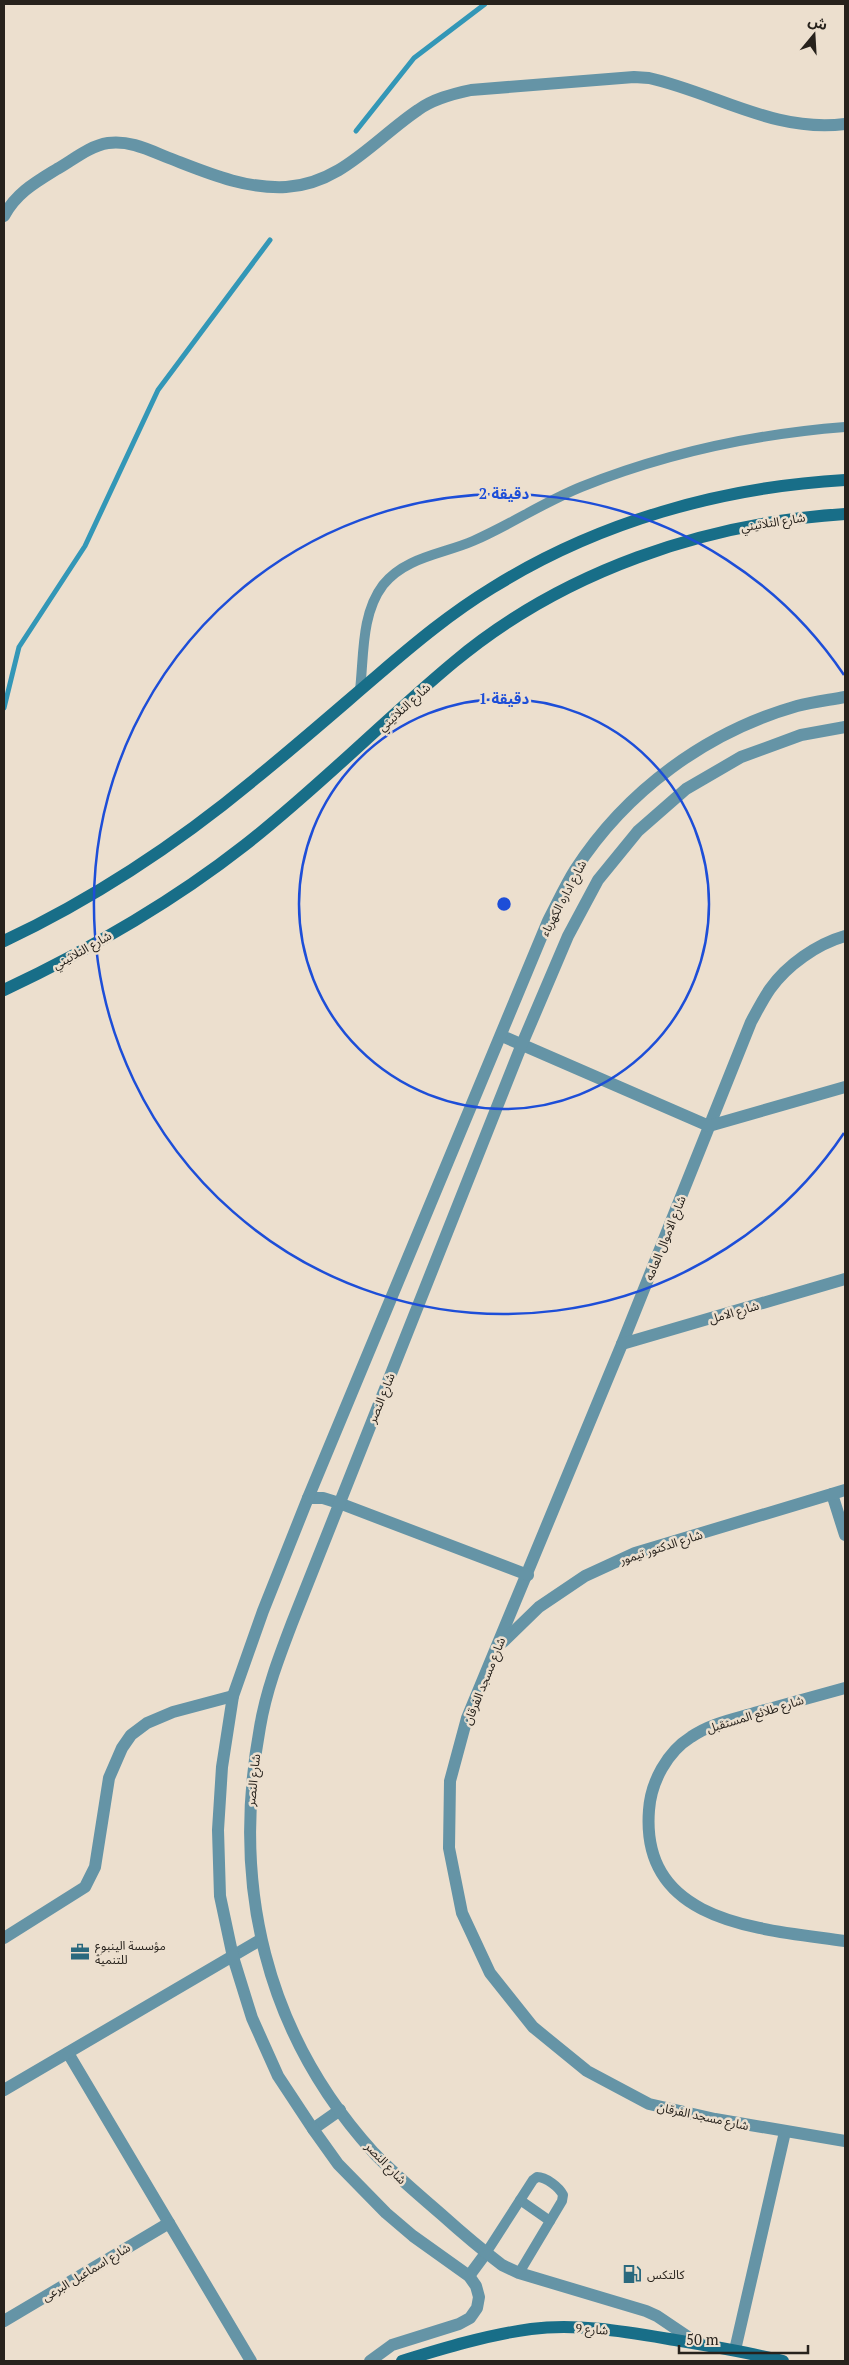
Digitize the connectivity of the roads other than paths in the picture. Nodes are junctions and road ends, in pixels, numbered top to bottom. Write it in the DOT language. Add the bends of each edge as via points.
graph roads {
  1 [pos="845,124"];
  2 [pos="4,216"];
  3 [pos="845,427"];
  4 [pos="845,480"];
  5 [pos="845,514"];
  6 [pos="360,690"];
  7 [pos="845,697"];
  8 [pos="845,727"];
  9 [pos="845,936"];
  10 [pos="4,941"];
  11 [pos="4,990"];
  12 [pos="502,1036"];
  13 [pos="522,1044"];
  14 [pos="845,1088"];
  15 [pos="709,1126"];
  16 [pos="845,1279"];
  17 [pos="622,1344"];
  18 [pos="845,1490"];
  19 [pos="832,1494"];
  20 [pos="308,1498"];
  21 [pos="339,1503"];
  22 [pos="845,1535"];
  23 [pos="528,1575"];
  24 [pos="499,1645"];
  25 [pos="845,1688"];
  26 [pos="233,1696"];
  27 [pos="4,1938"];
  28 [pos="260,1940"];
  29 [pos="845,1941"];
  30 [pos="233,1957"];
  31 [pos="68,2053"];
  32 [pos="4,2090"];
  33 [pos="340,2110"];
  34 [pos="313,2129"];
  35 [pos="785,2132"];
  36 [pos="845,2141"];
  37 [pos="520,2200"];
  38 [pos="550,2221"];
  39 [pos="169,2223"];
  40 [pos="486,2253"];
  41 [pos="519,2273"];
  42 [pos="469,2276"];
  43 [pos="4,2321"];
  44 [pos="697,2343"];
  45 [pos="735,2350"];
  46 [pos="251,2361"];
  47 [pos="370,2361"];
  48 [pos="402,2361"];
  49 [pos="783,2361"];
  1 -- 2 [label="street" via="804,125 774,120 649,78 471,90 419,109 345,168 318,181 288,187 258,187 228,180 133,144 106,144 82,154 22,191"];
  3 -- 6 [label="lane" via="733,442 656,461 581,487 472,542 412,562 384,584 374,599 368,616"];
  4 -- 6 [label="main road" via="802,482 737,492 673,508 610,529 550,556 492,588 437,625"];
  5 -- 11 [label="main road, شارع التلاتيني" via="741,527 679,543 619,564 561,592 506,624 455,661 290,809 197,880 98,942"];
  6 -- 10 [label="main road" via="234,796 167,847 73,906"];
  7 -- 12 [label="street, شارع اداره الكهرباء" via="797,706 744,725 694,751 648,785 608,825 574,871 548,921"];
  8 -- 13 [label="street, شارع اداره الكهرباء" via="801,735 741,757 686,789 638,831 598,880 568,936"];
  9 -- 15 [label="street, شارع الاموال العامه" via="799,960 771,988 751,1022"];
  12 -- 13 [label="street"];
  12 -- 20 [label="street"];
  13 -- 15 [label="street"];
  13 -- 21 [label="street, شارع النصر"];
  14 -- 15 [label="street"];
  15 -- 17 [label="street, شارع الاموال العامه"];
  16 -- 17 [label="street, شارع الامل"];
  17 -- 23 [label="street, شارع الاموال العامه"];
  18 -- 19 [label="street, شارع الدكتور تيمور"];
  19 -- 22 [label="street"];
  19 -- 24 [label="street, شارع الدكتور تيمور" via="626,1557 584,1576 539,1607"];
  20 -- 21 [label="street"];
  20 -- 26 [label="street"];
  21 -- 23 [label="street"];
  21 -- 28 [label="street, شارع النصر" via="273,1673 260,1726 252,1779 249,1833 252,1887"];
  23 -- 24 [label="street, شارع مسجد الفرقان"];
  24 -- 35 [label="street, شارع مسجد الفرقان" via="467,1718 450,1782 449,1848 456,1885 462,1913 490,1973 533,2027 587,2071 649,2104"];
  25 -- 29 [label="street, شارع طلائع المستقبل" via="712,1725 690,1738 671,1755 658,1776 650,1800 648,1826 652,1850 662,1874 678,1894 698,1909 778,1933"];
  26 -- 27 [label="street" via="173,1712 146,1723 131,1734 110,1778 94,1867 85,1887"];
  26 -- 30 [label="street" via="222,1767 218,1830 220,1896"];
  28 -- 30 [label="street"];
  28 -- 33 [label="street, شارع النصر" via="279,1999 305,2054"];
  30 -- 31 [label="street"];
  30 -- 34 [label="street" via="256,2026 278,2076"];
  31 -- 32 [label="street"];
  31 -- 39 [label="street"];
  33 -- 34 [label="street"];
  33 -- 40 [label="street, شارع النصر" via="394,2173"];
  34 -- 42 [label="street" via="338,2164 386,2213"];
  35 -- 36 [label="street, شارع مسجد الفرقان"];
  35 -- 45 [label="street"];
  37 -- 38 [label="lane"];
  37 -- 38 [label="lane" via="533,2180 542,2177 563,2195"];
  37 -- 40 [label="lane"];
  38 -- 41 [label="lane"];
  39 -- 43 [label="street, شارع اسماعيل البرعى"];
  39 -- 46 [label="street"];
  40 -- 41 [label="street, شارع النصر"];
  40 -- 42 [label="street"];
  41 -- 44 [label="street, شارع النصر" via="646,2311"];
  42 -- 47 [label="street" via="479,2297 470,2318 392,2345"];
  44 -- 45 [label="main road, شارع 9"];
  44 -- 48 [label="main road, شارع 9" via="611,2330 556,2327 500,2335"];
  45 -- 49 [label="main road, شارع 9"];
}
